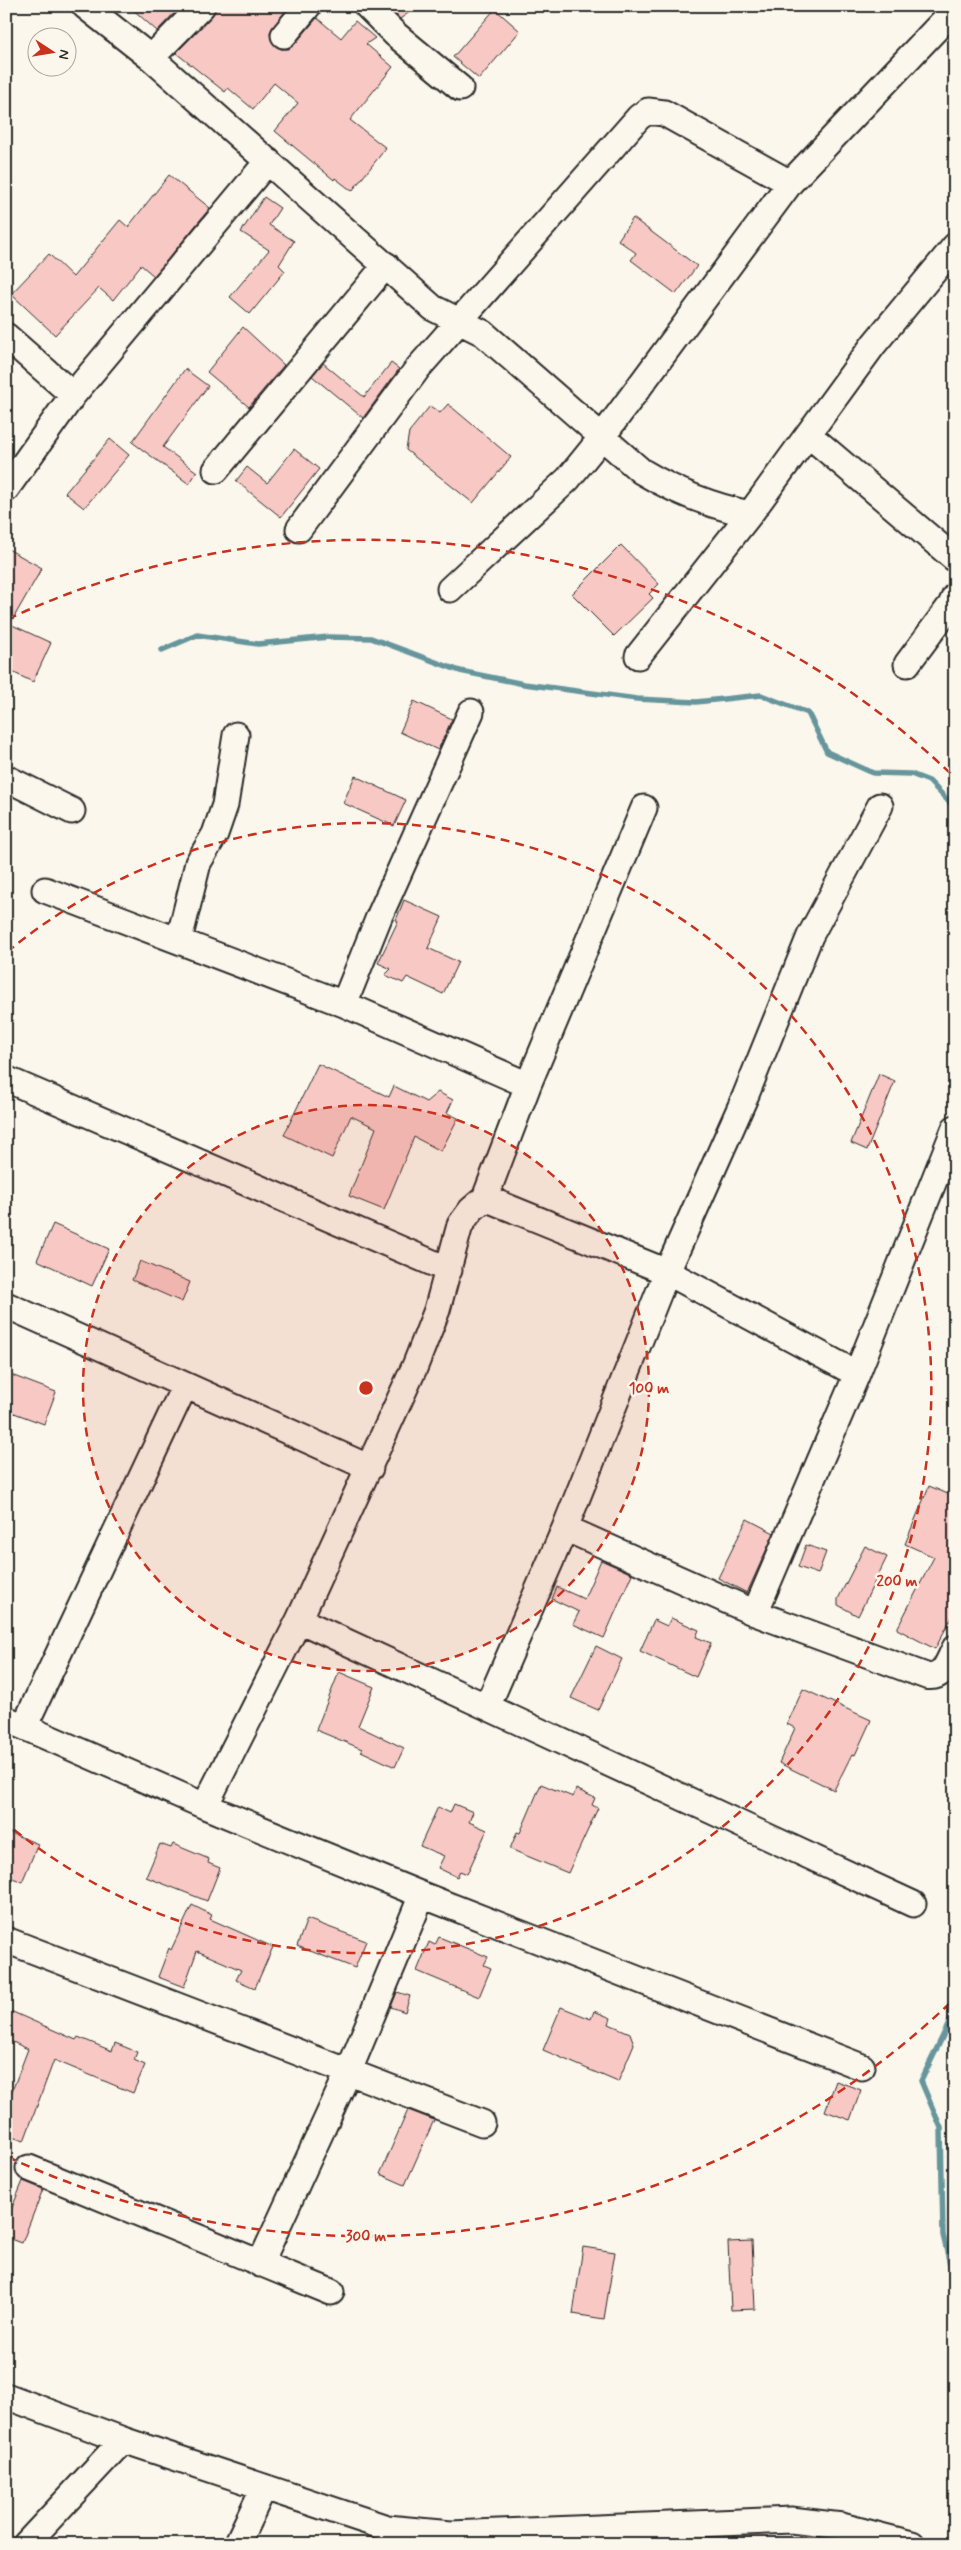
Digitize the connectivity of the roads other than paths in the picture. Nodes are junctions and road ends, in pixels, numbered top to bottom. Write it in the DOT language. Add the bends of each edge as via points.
graph roads {
  1 [pos="85,6"];
  2 [pos="202,6"];
  3 [pos="308,6"];
  4 [pos="366,6"];
  5 [pos="955,9"];
  6 [pos="284,35"];
  7 [pos="151,58"];
  8 [pos="460,88"];
  9 [pos="268,161"];
  10 [pos="790,183"];
  11 [pos="955,246"];
  12 [pos="386,265"];
  13 [pos="459,319"];
  14 [pos="6,336"];
  15 [pos="73,395"];
  16 [pos="809,435"];
  17 [pos="602,437"];
  18 [pos="216,470"];
  19 [pos="6,489"];
  20 [pos="750,514"];
  21 [pos="299,530"];
  22 [pos="955,559"];
  23 [pos="450,589"];
  24 [pos="955,596"];
  25 [pos="638,656"];
  26 [pos="907,664"];
  27 [pos="471,712"];
  28 [pos="236,735"];
  29 [pos="6,778"];
  30 [pos="880,806"];
  31 [pos="644,808"];
  32 [pos="72,811"];
  33 [pos="45,890"];
  34 [pos="179,940"];
  35 [pos="344,1004"];
  36 [pos="6,1079"];
  37 [pos="528,1084"];
  38 [pos="955,1128"];
  39 [pos="486,1198"];
  40 [pos="449,1270"];
  41 [pos="667,1272"];
  42 [pos="6,1305"];
  43 [pos="857,1374"];
  44 [pos="185,1385"];
  45 [pos="370,1468"];
  46 [pos="565,1528"];
  47 [pos="756,1613"];
  48 [pos="298,1620"];
  49 [pos="955,1648"];
  50 [pos="487,1707"];
  51 [pos="15,1723"];
  52 [pos="205,1806"];
  53 [pos="422,1895"];
  54 [pos="913,1904"];
  55 [pos="6,1940"];
  56 [pos="862,2067"];
  57 [pos="348,2073"];
  58 [pos="482,2124"];
  59 [pos="29,2168"];
  60 [pos="260,2264"];
  61 [pos="331,2292"];
  62 [pos="6,2396"];
  63 [pos="123,2440"];
  64 [pos="264,2487"];
  65 [pos="414,2538"];
  66 [pos="26,2544"];
  67 [pos="237,2544"];
  68 [pos="912,2544"];
  1 -- 7 [label="street"];
  2 -- 7 [label="street"];
  3 -- 6 [label="street"];
  4 -- 8 [label="street"];
  5 -- 10 [label="street"];
  7 -- 9 [label="street"];
  9 -- 12 [label="street"];
  9 -- 15 [label="street"];
  10 -- 13 [label="street" via="664,113 648,111 639,117"];
  10 -- 17 [label="street"];
  11 -- 16 [label="street" via="874,344"];
  12 -- 13 [label="street" via="433,308"];
  12 -- 18 [label="street"];
  13 -- 17 [label="street" via="483,333"];
  13 -- 21 [label="street" via="418,368"];
  14 -- 15 [label="street"];
  15 -- 19 [label="street"];
  16 -- 20 [label="street"];
  16 -- 22 [label="street"];
  17 -- 20 [label="street" via="641,471 670,489 716,507"];
  17 -- 23 [label="street" via="568,479"];
  20 -- 25 [label="street"];
  24 -- 26 [label="street"];
  27 -- 35 [label="street" via="379,917"];
  28 -- 34 [label="street" via="225,804 215,834 198,863"];
  29 -- 32 [label="street"];
  30 -- 41 [label="street" via="810,936 745,1097"];
  31 -- 37 [label="street"];
  33 -- 34 [label="street"];
  34 -- 35 [label="street"];
  35 -- 37 [label="street"];
  36 -- 40 [label="street"];
  37 -- 39 [label="street"];
  38 -- 43 [label="street"];
  39 -- 40 [label="street" via="471,1210 460,1226"];
  39 -- 41 [label="street"];
  40 -- 45 [label="street" via="430,1329"];
  41 -- 43 [label="street"];
  41 -- 46 [label="street"];
  42 -- 44 [label="street"];
  43 -- 47 [label="street"];
  44 -- 45 [label="street"];
  44 -- 51 [label="street"];
  45 -- 48 [label="street"];
  46 -- 47 [label="street"];
  46 -- 50 [label="street"];
  47 -- 49 [label="street" via="933,1677 944,1669"];
  48 -- 50 [label="street"];
  48 -- 52 [label="street"];
  50 -- 54 [label="street"];
  51 -- 52 [label="street"];
  52 -- 53 [label="street"];
  53 -- 56 [label="street"];
  53 -- 57 [label="street"];
  55 -- 57 [label="street"];
  57 -- 58 [label="street"];
  57 -- 60 [label="street"];
  59 -- 60 [label="street"];
  60 -- 61 [label="street"];
  62 -- 63 [label="street"];
  63 -- 64 [label="street"];
  63 -- 66 [label="street"];
  64 -- 65 [label="street"];
  64 -- 67 [label="street"];
  65 -- 68 [label="street" via="791,2520 842,2526"];
}
